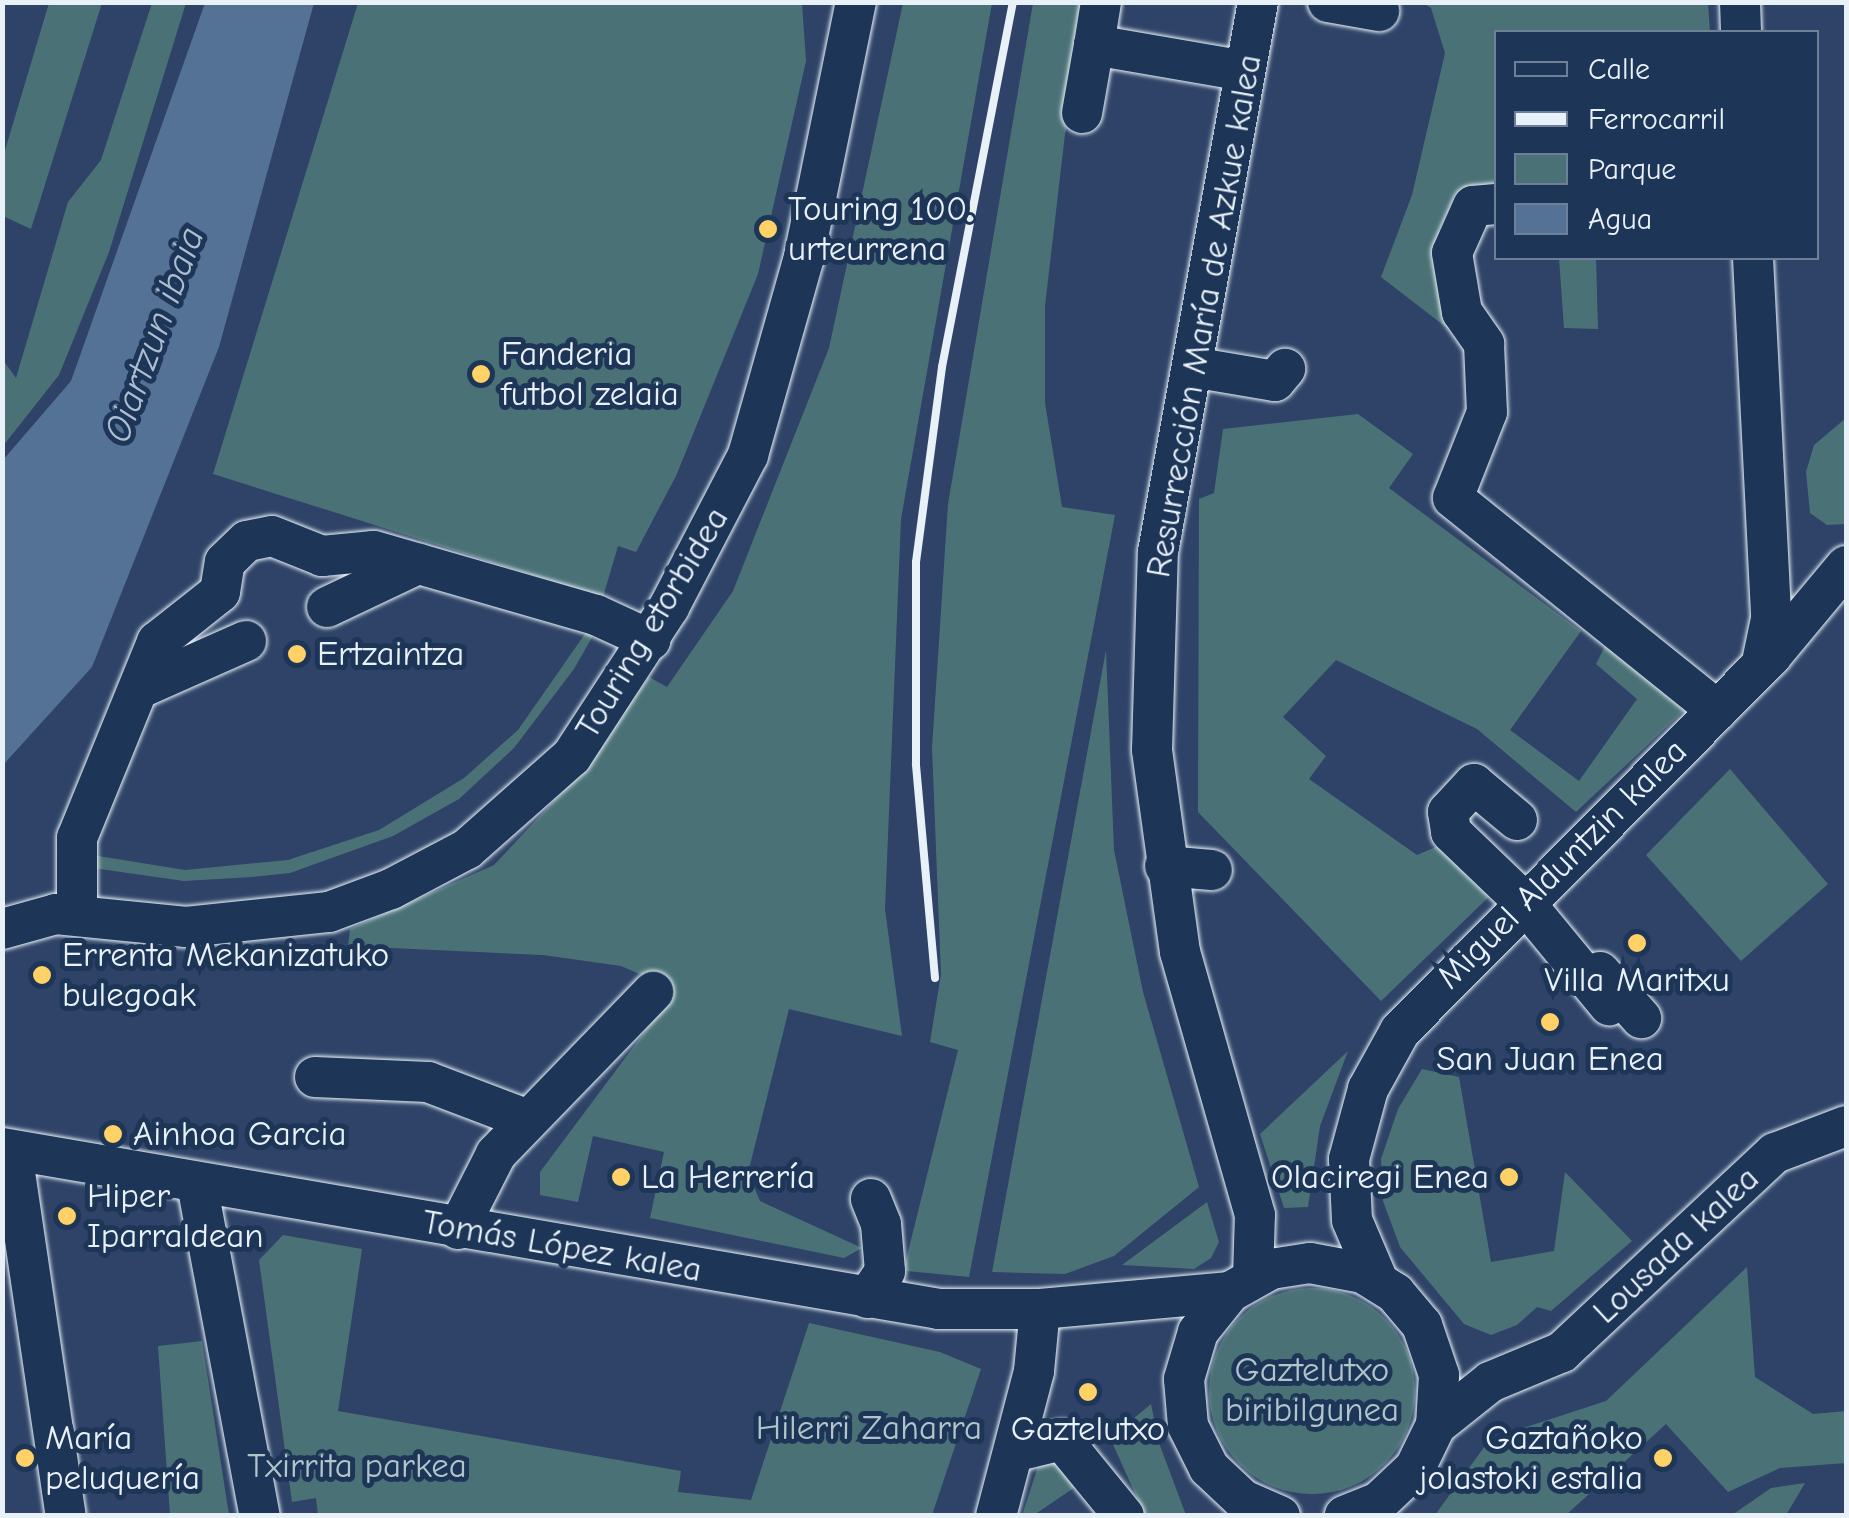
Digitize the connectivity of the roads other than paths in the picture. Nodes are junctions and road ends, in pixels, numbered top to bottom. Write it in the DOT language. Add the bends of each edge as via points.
graph roads {
  1 [pos="856,2"];
  2 [pos="1102,2"];
  3 [pos="1258,2"];
  4 [pos="1328,2"];
  5 [pos="1740,2"];
  6 [pos="1379,11"];
  7 [pos="1742,30"];
  8 [pos="1094,44"];
  9 [pos="1245,71"];
  10 [pos="1082,113"];
  11 [pos="1494,204"];
  12 [pos="1753,260"];
  13 [pos="1192,367"];
  14 [pos="1285,370"];
  15 [pos="1766,506"];
  16 [pos="418,564"];
  17 [pos="1846,566"];
  18 [pos="1769,577"];
  19 [pos="1814,603"];
  20 [pos="327,607"];
  21 [pos="650,640"];
  22 [pos="246,641"];
  23 [pos="1761,666"];
  24 [pos="140,688"];
  25 [pos="1717,710"];
  26 [pos="1517,820"];
  27 [pos="1164,866"];
  28 [pos="1212,870"];
  29 [pos="1524,902"];
  30 [pos="78,913"];
  31 [pos="2,929"];
  32 [pos="653,992"];
  33 [pos="1625,1012"];
  34 [pos="315,1077"];
  35 [pos="528,1120"];
  36 [pos="1846,1126"];
  37 [pos="7,1150"];
  38 [pos="197,1184"];
  39 [pos="872,1198"];
  40 [pos="1348,1199"];
  41 [pos="458,1228"];
  42 [pos="1310,1262"];
  43 [pos="1378,1281"];
  44 [pos="1242,1284"];
  45 [pos="867,1298"];
  46 [pos="1126,1300"];
  47 [pos="1040,1309"];
  48 [pos="1431,1343"];
  49 [pos="1188,1356"];
  50 [pos="1512,1373"];
  51 [pos="1436,1425"];
  52 [pos="1016,1450"];
  53 [pos="66,1516"];
  54 [pos="260,1516"];
  55 [pos="996,1516"];
  56 [pos="1124,1516"];
  57 [pos="1280,1516"];
  58 [pos="1345,1516"];
  1 -- 21 [label="street, Touring etorbidea" via="804,257 748,455"];
  2 -- 8 [label="street"];
  3 -- 9 [label="street, Resurrección María de Azkue kalea"];
  4 -- 6 [label="street"];
  5 -- 7 [label="street"];
  8 -- 9 [label="street"];
  8 -- 10 [label="street"];
  9 -- 13 [label="street, Resurrección María de Azkue kalea"];
  11 -- 25 [label="street" via="1472,206 1452,253 1462,312 1484,344 1488,412 1453,498"];
  12 -- 15 [label="street"];
  13 -- 14 [label="street" via="1275,381"];
  13 -- 27 [label="street, Resurrección María de Azkue kalea" via="1158,552 1152,750"];
  15 -- 18 [label="street"];
  15 -- 19 [label="street" via="1776,539 1811,583"];
  16 -- 20 [label="street"];
  16 -- 21 [label="street" via="596,615"];
  16 -- 24 [label="street" via="374,551 322,556 272,536 247,541 225,562 220,592 157,642"];
  17 -- 19 [label="street, Miguel Alduntzin kalea"];
  18 -- 19 [label="street" via="1790,602"];
  18 -- 23 [label="street" via="1770,631"];
  19 -- 23 [label="street, Miguel Alduntzin kalea"];
  21 -- 30 [label="street, Touring etorbidea" via="572,756 467,849 298,938"];
  22 -- 24 [label="street"];
  23 -- 25 [label="street, Miguel Alduntzin kalea"];
  24 -- 30 [label="street" via="77,838"];
  25 -- 29 [label="street, Miguel Alduntzin kalea"];
  26 -- 29 [label="street" via="1474,784 1448,812 1451,832"];
  27 -- 28 [label="street"];
  27 -- 44 [label="street, Resurrección María de Azkue kalea" via="1184,969 1255,1216"];
  29 -- 33 [label="street"];
  29 -- 40 [label="street, Miguel Alduntzin kalea" via="1421,1004 1382,1060 1357,1120"];
  30 -- 31 [label="street, Touring etorbidea"];
  32 -- 35 [label="street"];
  34 -- 35 [label="street" via="428,1082"];
  35 -- 41 [label="street" via="496,1154"];
  36 -- 50 [label="street, Lousada kalea" via="1775,1153 1574,1341"];
  37 -- 38 [label="street, Tomás López kalea"];
  37 -- 53 [label="street"];
  38 -- 41 [label="street, Tomás López kalea"];
  38 -- 54 [label="street"];
  39 -- 45 [label="street" via="882,1224 885,1271"];
  40 -- 42 [label="street, Miguel Alduntzin kalea"];
  40 -- 43 [label="street, Miguel Alduntzin kalea"];
  41 -- 45 [label="street, Tomás López kalea"];
  42 -- 43 [label="street"];
  42 -- 44 [label="street"];
  43 -- 48 [label="street" via="1410,1308"];
  44 -- 46 [label="street, Tomás López kalea"];
  44 -- 49 [label="street" via="1198,1332"];
  45 -- 47 [label="street, Tomás López kalea" via="939,1309"];
  46 -- 47 [label="street, Tomás López kalea"];
  46 -- 49 [label="street"];
  47 -- 52 [label="street"];
  48 -- 50 [label="street" via="1468,1364"];
  48 -- 51 [label="street" via="1440,1392"];
  49 -- 57 [label="street" via="1184,1402 1197,1448 1224,1486"];
  50 -- 51 [label="street, Lousada kalea" via="1470,1394"];
  51 -- 58 [label="street" via="1399,1486"];
  52 -- 55 [label="street"];
  52 -- 56 [label="street" via="1062,1440"];
}
